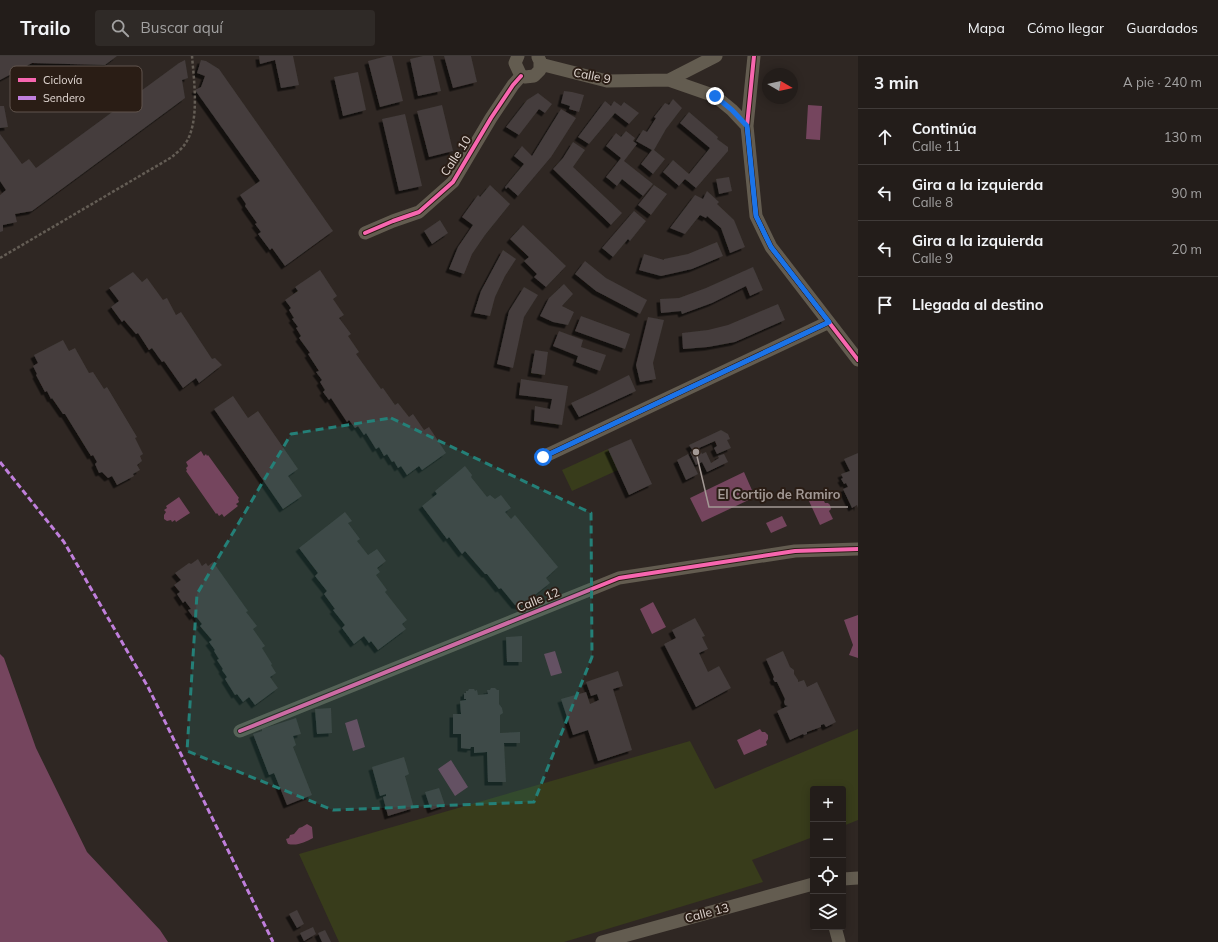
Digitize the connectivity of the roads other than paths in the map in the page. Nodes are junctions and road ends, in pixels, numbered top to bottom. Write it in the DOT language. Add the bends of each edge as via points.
graph roads {
  1 [pos="518,56"];
  2 [pos="716,56"];
  3 [pos="754,56"];
  4 [pos="539,60"];
  5 [pos="521,76"];
  6 [pos="669,80"];
  7 [pos="747,126"];
  8 [pos="365,233"];
  9 [pos="829,322"];
  10 [pos="858,360"];
  11 [pos="543,457"];
  12 [pos="858,549"];
  13 [pos="240,731"];
  14 [pos="858,878"];
  15 [pos="846,879"];
  16 [pos="810,885"];
  17 [pos="836,930"];
  18 [pos="602,942"];
  19 [pos="839,942"];
  1 -- 5 [label="street" via="515,64"];
  2 -- 6 [label="street, Calle 9"];
  3 -- 7 [label="street"];
  4 -- 5 [label="street, Calle 9" via="540,70 534,76"];
  4 -- 6 [label="street, Calle 9" via="607,81"];
  5 -- 8 [label="street, Calle 10" via="512,85 453,182 420,212"];
  6 -- 7 [label="street, Calle 9" via="715,96"];
  7 -- 9 [label="street" via="756,216 771,247"];
  9 -- 10 [label="street"];
  9 -- 11 [label="street"];
  12 -- 13 [label="street, Calle 12" via="795,551 620,578"];
  14 -- 15 [label="street"];
  16 -- 18 [label="street, Calle 13"];
  17 -- 19 [label="street"];
}
